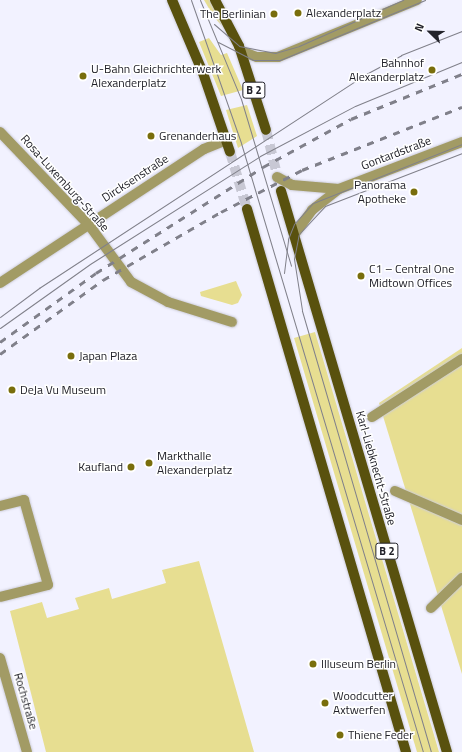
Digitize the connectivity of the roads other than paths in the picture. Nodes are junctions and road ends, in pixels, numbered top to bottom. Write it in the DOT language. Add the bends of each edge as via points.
graph roads {
  1 [pos="172,0"];
  2 [pos="215,0"];
  3 [pos="417,0"];
  4 [pos="241,51"];
  5 [pos="266,130"];
  6 [pos="0,132"];
  7 [pos="226,140"];
  8 [pos="462,142"];
  9 [pos="230,152"];
  10 [pos="277,177"];
  11 [pos="339,189"];
  12 [pos="281,191"];
  13 [pos="247,209"];
  14 [pos="89,225"];
  15 [pos="294,235"];
  16 [pos="0,283"];
  17 [pos="232,322"];
  18 [pos="462,359"];
  19 [pos="372,417"];
  20 [pos="395,491"];
  21 [pos="0,506"];
  22 [pos="462,520"];
  23 [pos="462,578"];
  24 [pos="0,597"];
  25 [pos="431,608"];
  26 [pos="0,658"];
  27 [pos="27,752"];
  28 [pos="406,752"];
  29 [pos="447,752"];
  1 -- 7 [label="main road"];
  2 -- 4 [label="main road, B 2"];
  3 -- 4 [label="street" via="278,57 257,57"];
  4 -- 5 [label="main road, B 2"];
  6 -- 14 [label="street, Rosa-Luxemburg-Straße"];
  7 -- 9 [label="main road"];
  7 -- 14 [label="street, Dircksenstraße" via="204,149"];
  8 -- 11 [label="street, Gontardstraße"];
  10 -- 11 [label="street, Gontardstraße" via="306,187"];
  11 -- 15 [label="street, Gontardstraße" via="312,210"];
  12 -- 15 [label="main road, Karl-Liebknecht-Straße / B 2"];
  13 -- 28 [label="main road"];
  14 -- 16 [label="street, Dircksenstraße"];
  14 -- 17 [label="street, Rosa-Luxemburg-Straße" via="131,282 141,289 168,302"];
  15 -- 29 [label="main road, Karl-Liebknecht-Straße / B 2"];
  18 -- 19 [label="street"];
  20 -- 22 [label="street"];
  21 -- 24 [label="street" via="24,500 48,585"];
  23 -- 25 [label="street"];
  26 -- 27 [label="street, Rochstraße"];
}
